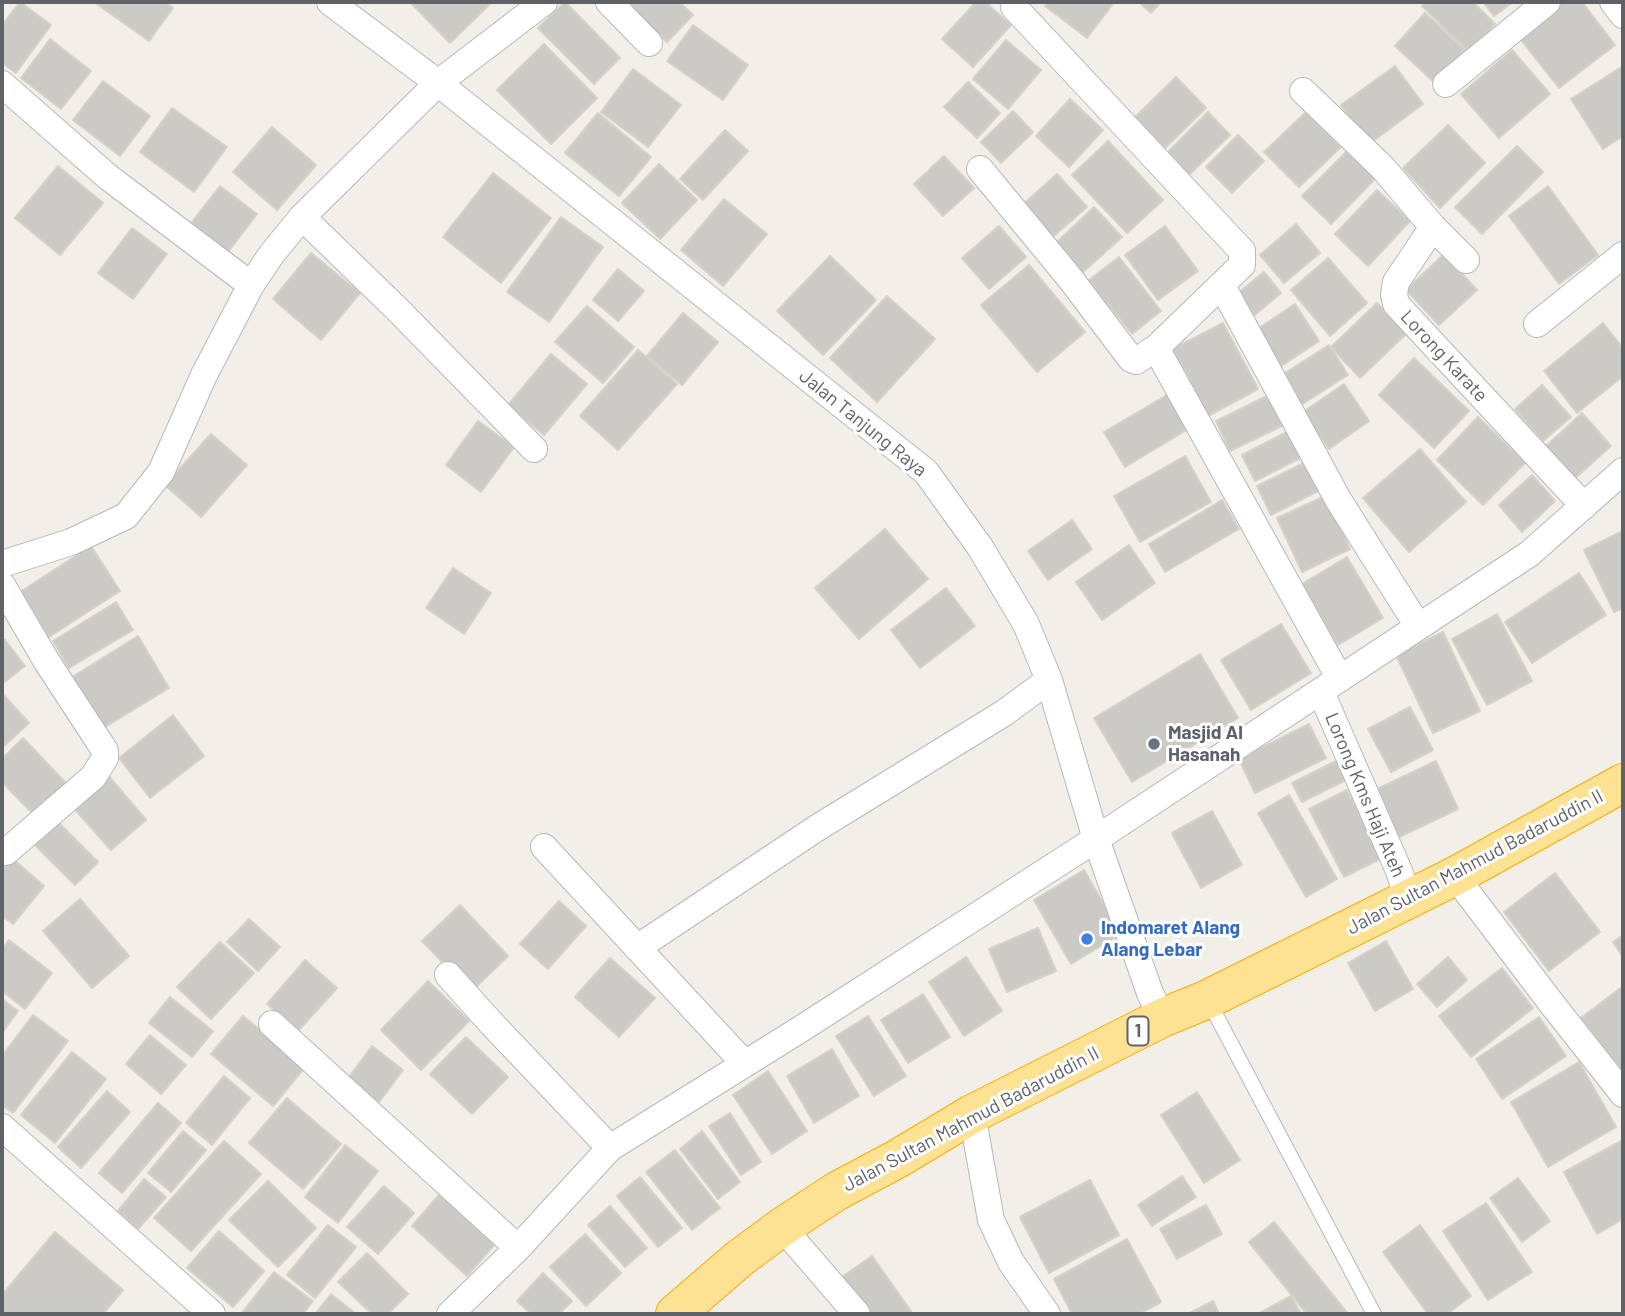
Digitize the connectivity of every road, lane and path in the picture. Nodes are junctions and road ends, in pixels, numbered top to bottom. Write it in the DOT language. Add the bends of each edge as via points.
graph roads {
  1 [pos="330,2"];
  2 [pos="544,2"];
  3 [pos="609,2"];
  4 [pos="1547,2"];
  5 [pos="1612,2"];
  6 [pos="1014,7"];
  7 [pos="1623,15"];
  8 [pos="649,43"];
  9 [pos="438,83"];
  10 [pos="2,84"];
  11 [pos="1446,84"];
  12 [pos="1303,91"];
  13 [pos="980,169"];
  14 [pos="302,217"];
  15 [pos="1433,228"];
  16 [pos="1623,255"];
  17 [pos="1466,260"];
  18 [pos="251,285"];
  19 [pos="1223,286"];
  20 [pos="1537,324"];
  21 [pos="1146,354"];
  22 [pos="534,449"];
  23 [pos="1623,471"];
  24 [pos="1584,506"];
  25 [pos="2,564"];
  26 [pos="2,585"];
  27 [pos="1418,626"];
  28 [pos="1049,680"];
  29 [pos="1331,685"];
  30 [pos="1623,783"];
  31 [pos="1097,839"];
  32 [pos="544,848"];
  33 [pos="6,852"];
  34 [pos="1455,876"];
  35 [pos="1408,899"];
  36 [pos="637,948"];
  37 [pos="448,975"];
  38 [pos="1208,999"];
  39 [pos="1162,1018"];
  40 [pos="272,1024"];
  41 [pos="745,1064"];
  42 [pos="1623,1094"];
  43 [pos="972,1114"];
  44 [pos="2,1127"];
  45 [pos="610,1148"];
  46 [pos="782,1227"];
  47 [pos="518,1248"];
  48 [pos="212,1314"];
  49 [pos="450,1314"];
  50 [pos="674,1314"];
  51 [pos="857,1314"];
  52 [pos="1047,1314"];
  53 [pos="1374,1314"];
  1 -- 9 [label="street, Jalan Tanjung Raya"];
  2 -- 9 [label="street"];
  3 -- 8 [label="street"];
  4 -- 11 [label="street"];
  5 -- 7 [label="street"];
  6 -- 19 [label="street" via="1242,251 1242,265"];
  9 -- 14 [label="street"];
  9 -- 28 [label="street, Jalan Tanjung Raya" via="926,472 981,547 1026,624"];
  10 -- 18 [label="street" via="108,177"];
  12 -- 15 [label="street" via="1383,168"];
  13 -- 21 [label="street, Lorong Kms Haji Ateh" via="1131,359"];
  14 -- 18 [label="street"];
  14 -- 22 [label="street"];
  15 -- 17 [label="street"];
  15 -- 24 [label="street, Lorong Karate" via="1396,282 1396,304"];
  16 -- 20 [label="street"];
  18 -- 25 [label="street" via="160,472 126,516 71,542"];
  19 -- 21 [label="street"];
  19 -- 27 [label="street" via="1339,500"];
  21 -- 29 [label="street, Lorong Kms Haji Ateh"];
  23 -- 24 [label="street"];
  24 -- 27 [label="street" via="1530,554"];
  26 -- 33 [label="street" via="105,751 103,765 93,776"];
  27 -- 29 [label="street"];
  28 -- 31 [label="street, Jalan Tanjung Raya"];
  28 -- 36 [label="street"];
  29 -- 31 [label="street"];
  29 -- 35 [label="street, Lorong Kms Haji Ateh"];
  30 -- 34 [label="highway, Jalan Sultan Mahmud Badaruddin II / 1"];
  31 -- 39 [label="street, Jalan Tanjung Raya"];
  31 -- 41 [label="street"];
  32 -- 36 [label="street"];
  34 -- 35 [label="highway, Jalan Sultan Mahmud Badaruddin II / 1"];
  34 -- 42 [label="street"];
  35 -- 38 [label="highway, Jalan Sultan Mahmud Badaruddin II / 1"];
  36 -- 41 [label="street"];
  37 -- 45 [label="street"];
  38 -- 39 [label="highway, Jalan Sultan Mahmud Badaruddin II / 1"];
  38 -- 53 [label="lane"];
  39 -- 43 [label="highway, Jalan Sultan Mahmud Badaruddin II / 1"];
  40 -- 47 [label="street"];
  41 -- 45 [label="street"];
  43 -- 46 [label="highway, Jalan Sultan Mahmud Badaruddin II / 1"];
  43 -- 52 [label="street" via="991,1220 1011,1262"];
  44 -- 48 [label="street"];
  45 -- 47 [label="street"];
  46 -- 50 [label="highway, Jalan Sultan Mahmud Badaruddin II / 1"];
  46 -- 51 [label="street"];
  47 -- 49 [label="street"];
}
